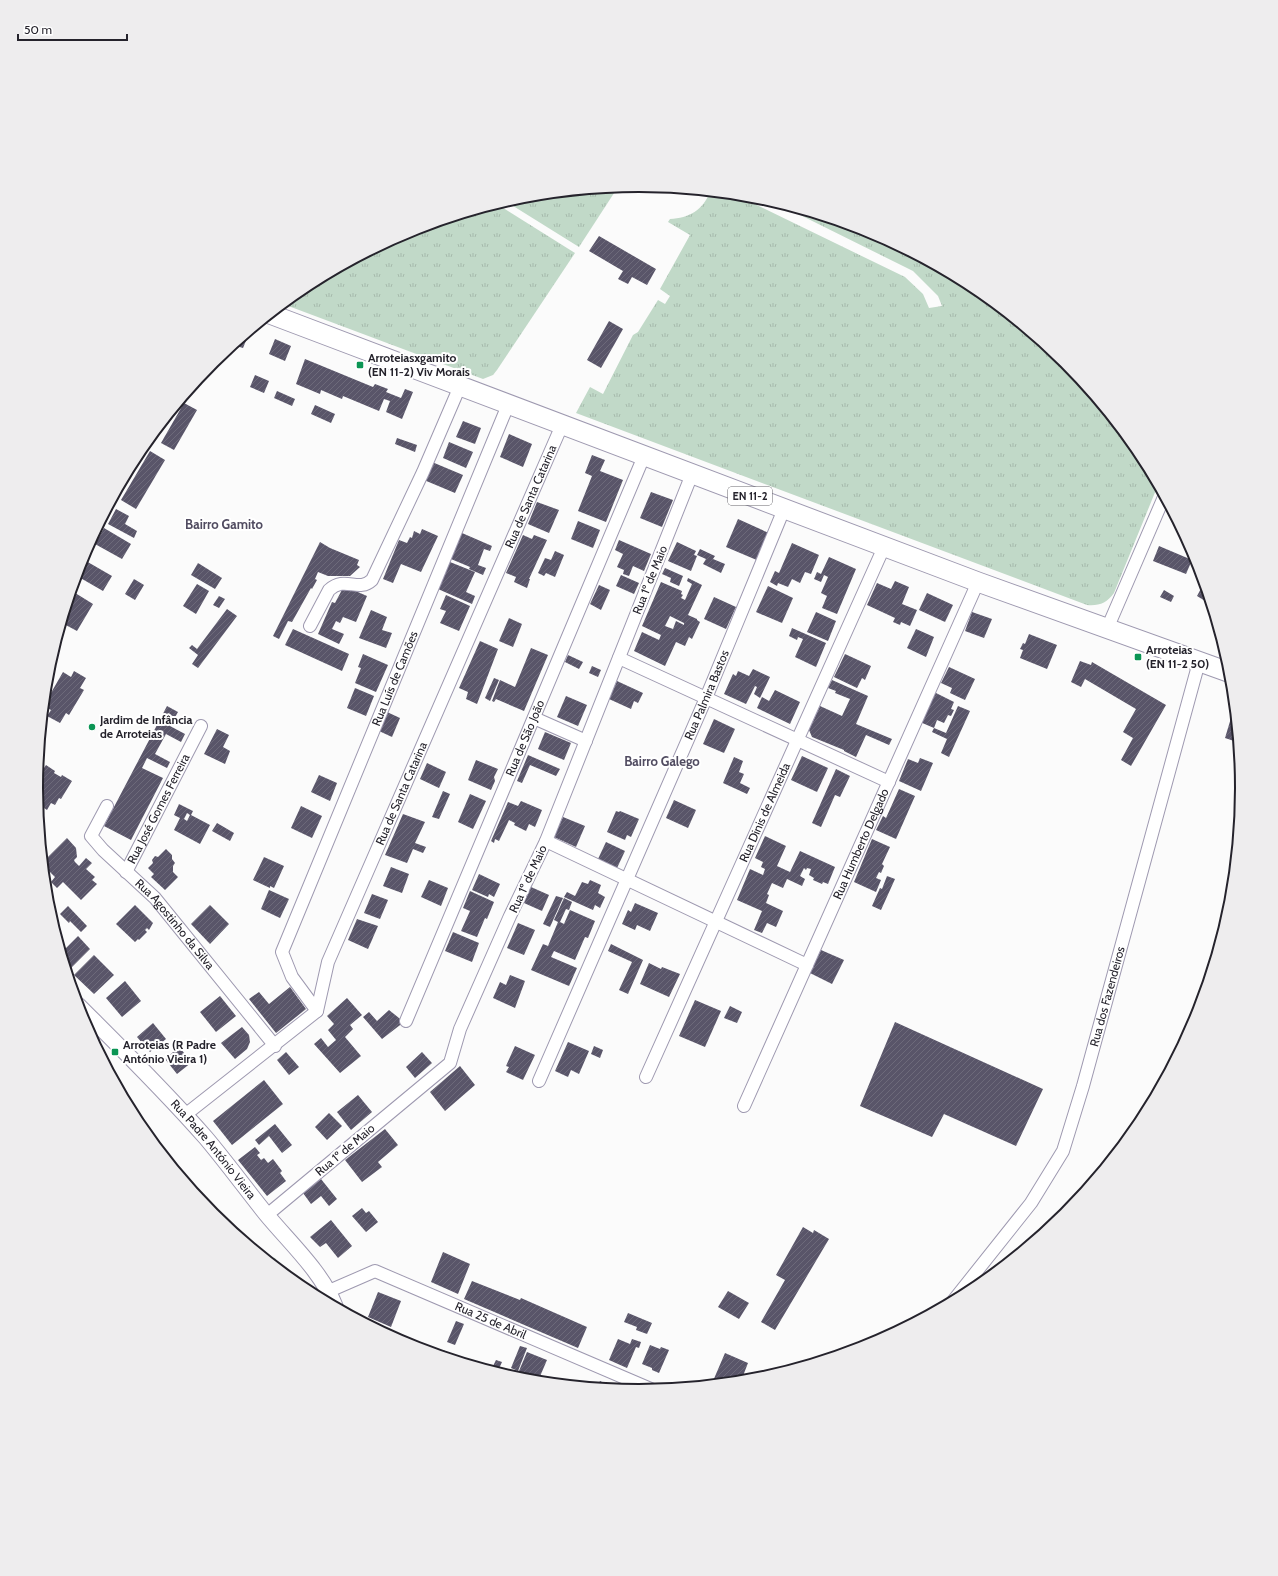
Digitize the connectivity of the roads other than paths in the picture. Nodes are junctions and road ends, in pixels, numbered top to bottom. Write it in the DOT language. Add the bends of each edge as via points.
graph roads {
  1 [pos="275,316"];
  2 [pos="460,386"];
  3 [pos="508,405"];
  4 [pos="562,425"];
  5 [pos="644,456"];
  6 [pos="692,474"];
  7 [pos="1162,502"];
  8 [pos="784,509"];
  9 [pos="884,547"];
  10 [pos="978,582"];
  11 [pos="310,626"];
  12 [pos="1107,629"];
  13 [pos="619,658"];
  14 [pos="1199,662"];
  15 [pos="1224,670"];
  16 [pos="706,698"];
  17 [pos="534,718"];
  18 [pos="201,726"];
  19 [pos="797,740"];
  20 [pos="586,741"];
  21 [pos="888,782"];
  22 [pos="107,806"];
  23 [pos="546,840"];
  24 [pos="126,872"];
  25 [pos="627,880"];
  26 [pos="716,922"];
  27 [pos="807,965"];
  28 [pos="317,1011"];
  29 [pos="87,1014"];
  30 [pos="406,1020"];
  31 [pos="275,1046"];
  32 [pos="646,1077"];
  33 [pos="539,1081"];
  34 [pos="744,1106"];
  35 [pos="185,1115"];
  36 [pos="267,1215"];
  37 [pos="963,1288"];
  38 [pos="329,1292"];
  39 [pos="332,1298"];
  40 [pos="639,1384"];
  1 -- 2 [label="main road, EN 11-2"];
  2 -- 3 [label="main road, EN 11-2"];
  2 -- 11 [label="street" via="372,580 363,586 339,583 334,586 329,590"];
  3 -- 4 [label="main road, EN 11-2"];
  3 -- 28 [label="street, Rua Luís de Camões" via="282,952 292,977"];
  4 -- 5 [label="main road, EN 11-2"];
  4 -- 28 [label="street, Rua de Santa Catarina" via="328,962"];
  5 -- 6 [label="main road, EN 11-2"];
  5 -- 17 [label="street, Rua de São João"];
  6 -- 8 [label="main road, EN 11-2"];
  6 -- 13 [label="street, Rua 1º de Maio"];
  7 -- 12 [label="street"];
  8 -- 9 [label="main road, EN 11-2"];
  8 -- 16 [label="street, Rua Palmira Bastos"];
  9 -- 10 [label="main road, EN 11-2"];
  9 -- 19 [label="street, Rua Dinis de Almeida"];
  10 -- 12 [label="main road, EN 11-2"];
  10 -- 21 [label="street, Rua Humberto Delgado"];
  12 -- 14 [label="main road, EN 11-2"];
  13 -- 16 [label="street"];
  13 -- 20 [label="street, Rua 1º de Maio"];
  14 -- 15 [label="main road, EN 11-2"];
  14 -- 37 [label="street, Rua dos Fazendeiros" via="1063,1151 1031,1203"];
  16 -- 19 [label="street"];
  16 -- 25 [label="street, Rua Palmira Bastos"];
  17 -- 20 [label="street"];
  17 -- 30 [label="street, Rua de São João"];
  18 -- 24 [label="street, Rua José Gomes Ferreira"];
  19 -- 21 [label="street"];
  19 -- 26 [label="street, Rua Dinis de Almeida"];
  20 -- 23 [label="street, Rua 1º de Maio"];
  21 -- 27 [label="street, Rua Humberto Delgado"];
  22 -- 24 [label="street, Rua Agostinho da Silva" via="91,836"];
  23 -- 25 [label="street"];
  23 -- 36 [label="street, Rua 1º de Maio" via="460,1029 450,1063"];
  24 -- 31 [label="street, Rua Agostinho da Silva" via="155,898"];
  25 -- 26 [label="street"];
  25 -- 33 [label="street, Rua Palmira Bastos"];
  26 -- 27 [label="street"];
  26 -- 32 [label="street, Rua Dinis de Almeida"];
  27 -- 34 [label="street, Rua Humberto Delgado"];
  28 -- 31 [label="street"];
  29 -- 35 [label="street, Rua Padre António Vieira"];
  31 -- 35 [label="street"];
  35 -- 36 [label="street, Rua Padre António Vieira"];
  36 -- 38 [label="street, Rua Padre António Vieira" via="322,1280"];
  38 -- 39 [label="street, Rua Padre António Vieira"];
  38 -- 40 [label="street, Rua 25 de Abril" via="375,1271"];
}
